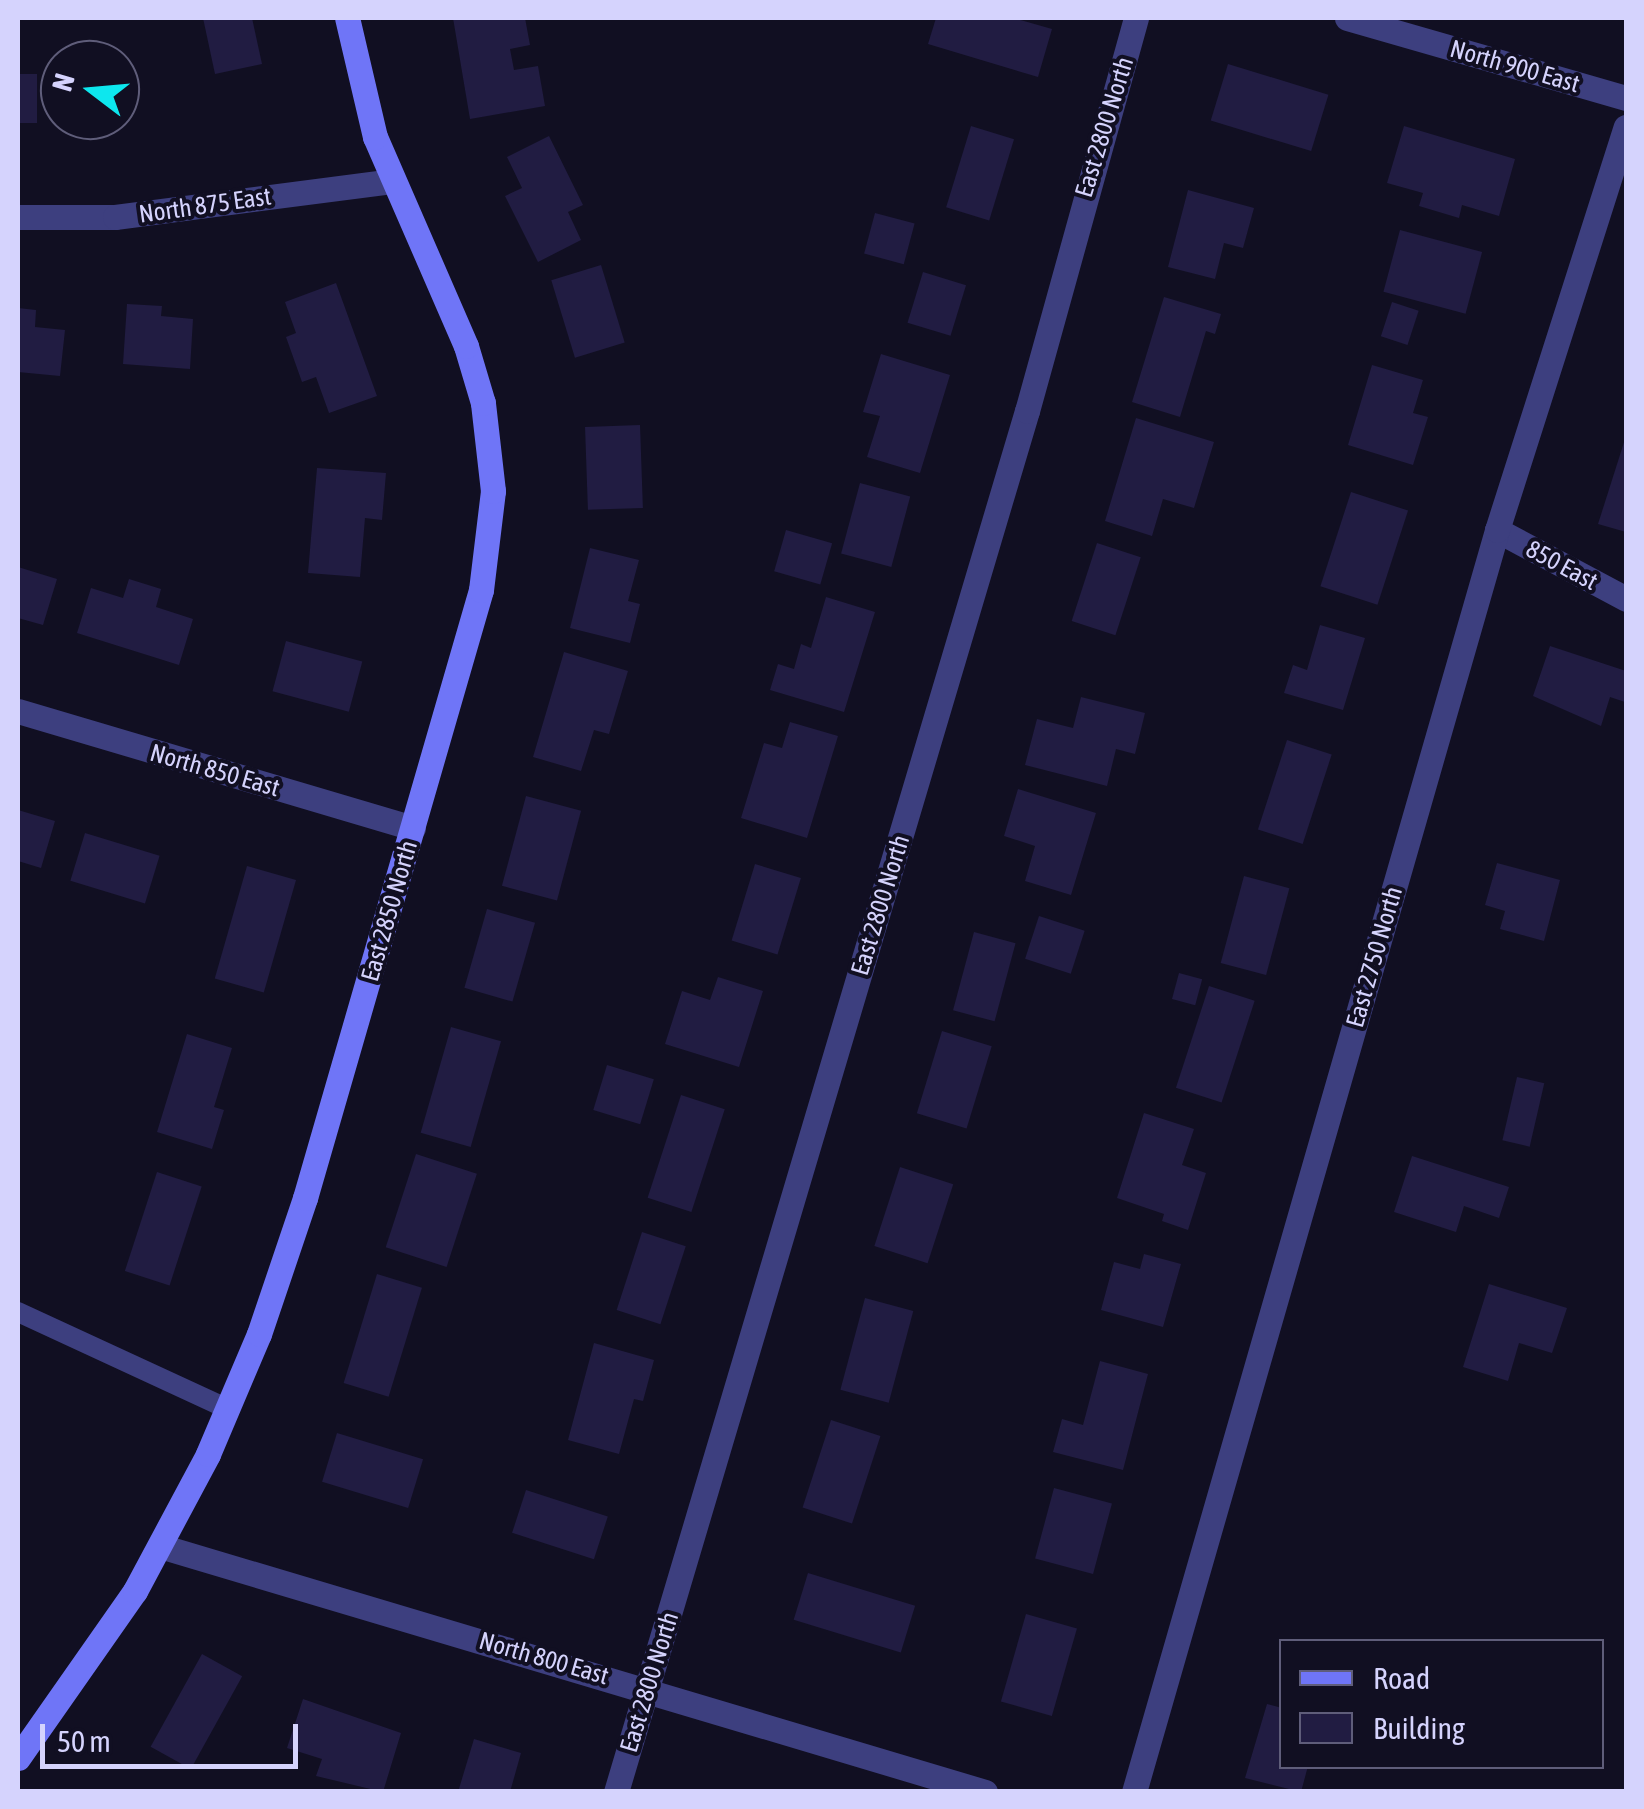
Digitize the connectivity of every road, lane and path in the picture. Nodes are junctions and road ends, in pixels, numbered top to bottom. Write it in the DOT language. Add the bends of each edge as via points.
graph roads {
  1 [pos="347,18"];
  2 [pos="1136,18"];
  3 [pos="1347,18"];
  4 [pos="1626,98"];
  5 [pos="1626,127"];
  6 [pos="392,181"];
  7 [pos="18,217"];
  8 [pos="1497,530"];
  9 [pos="1626,600"];
  10 [pos="18,711"];
  11 [pos="413,828"];
  12 [pos="18,1312"];
  13 [pos="228,1409"];
  14 [pos="160,1546"];
  15 [pos="647,1688"];
  16 [pos="18,1758"];
  17 [pos="616,1792"];
  18 [pos="985,1792"];
  19 [pos="1134,1792"];
  1 -- 6 [label="street, East 2850 North"];
  2 -- 15 [label="street, East 2800 North" via="1021,430"];
  3 -- 4 [label="street, North 900 East"];
  5 -- 8 [label="street, East 2750 North"];
  6 -- 7 [label="street, North 875 East" via="115,217"];
  6 -- 11 [label="street, East 2850 North" via="466,346 484,403 493,491 481,590"];
  8 -- 9 [label="street, 850 East"];
  8 -- 19 [label="street, East 2750 North"];
  10 -- 11 [label="street, North 850 East"];
  11 -- 13 [label="street, East 2850 North" via="300,1215"];
  12 -- 13 [label="lane"];
  13 -- 14 [label="street, East 2850 North"];
  14 -- 15 [label="street, North 800 East"];
  14 -- 16 [label="street, East 2850 North" via="99,1647"];
  15 -- 17 [label="street, East 2800 North"];
  15 -- 18 [label="street, North 800 East"];
}
